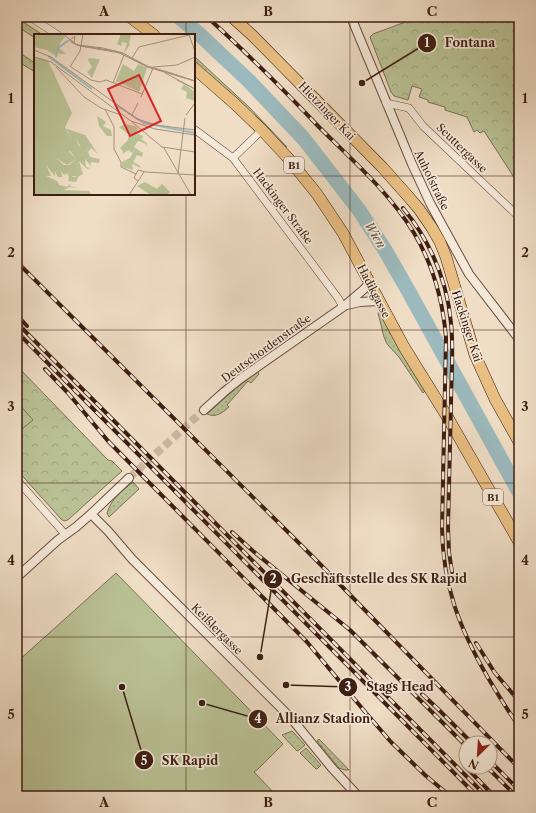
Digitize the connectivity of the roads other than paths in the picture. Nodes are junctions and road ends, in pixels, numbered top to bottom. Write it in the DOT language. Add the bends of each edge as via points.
graph roads {
  1 [pos="30,17"];
  2 [pos="130,17"];
  3 [pos="232,17"];
  4 [pos="351,17"];
  5 [pos="56,34"];
  6 [pos="153,34"];
  7 [pos="195,69"];
  8 [pos="386,103"];
  9 [pos="195,130"];
  10 [pos="262,130"];
  11 [pos="233,158"];
  12 [pos="419,208"];
  13 [pos="519,217"];
  14 [pos="370,282"];
  15 [pos="379,300"];
  16 [pos="343,307"];
  17 [pos="519,339"];
  18 [pos="204,410"];
  19 [pos="519,442"];
  20 [pos="129,478"];
  21 [pos="17,480"];
  22 [pos="91,514"];
  23 [pos="65,534"];
  24 [pos="519,542"];
  25 [pos="17,577"];
  26 [pos="358,796"];
  1 -- 5 [label="street"];
  2 -- 6 [label="main road"];
  3 -- 12 [label="main road, Hietzinger Kai" via="382,167"];
  4 -- 8 [label="street, Auhofstraße"];
  7 -- 10 [label="main road, Hadikgasse / B1"];
  8 -- 13 [label="street, Seuttergasse" via="409,108 423,126"];
  8 -- 17 [label="street, Auhofstraße" via="430,203 468,274"];
  9 -- 11 [label="street, Hackinger Straße"];
  10 -- 11 [label="street"];
  10 -- 14 [label="main road, Hadikgasse / B1" via="317,194 343,233"];
  11 -- 16 [label="street, Hackinger Straße"];
  12 -- 19 [label="main road, Hackinger Kai" via="446,257 475,355 495,399"];
  14 -- 15 [label="main road, Hadikgasse / B1"];
  14 -- 16 [label="street, Deutschordenstraße"];
  15 -- 16 [label="street, Deutschordenstraße"];
  15 -- 24 [label="main road, Hadikgasse / B1"];
  16 -- 18 [label="street, Deutschordenstraße" via="240,379"];
  20 -- 22 [label="street"];
  21 -- 23 [label="street"];
  22 -- 23 [label="street"];
  22 -- 26 [label="street, Keißlergasse" via="291,718"];
  23 -- 25 [label="street"];
}
